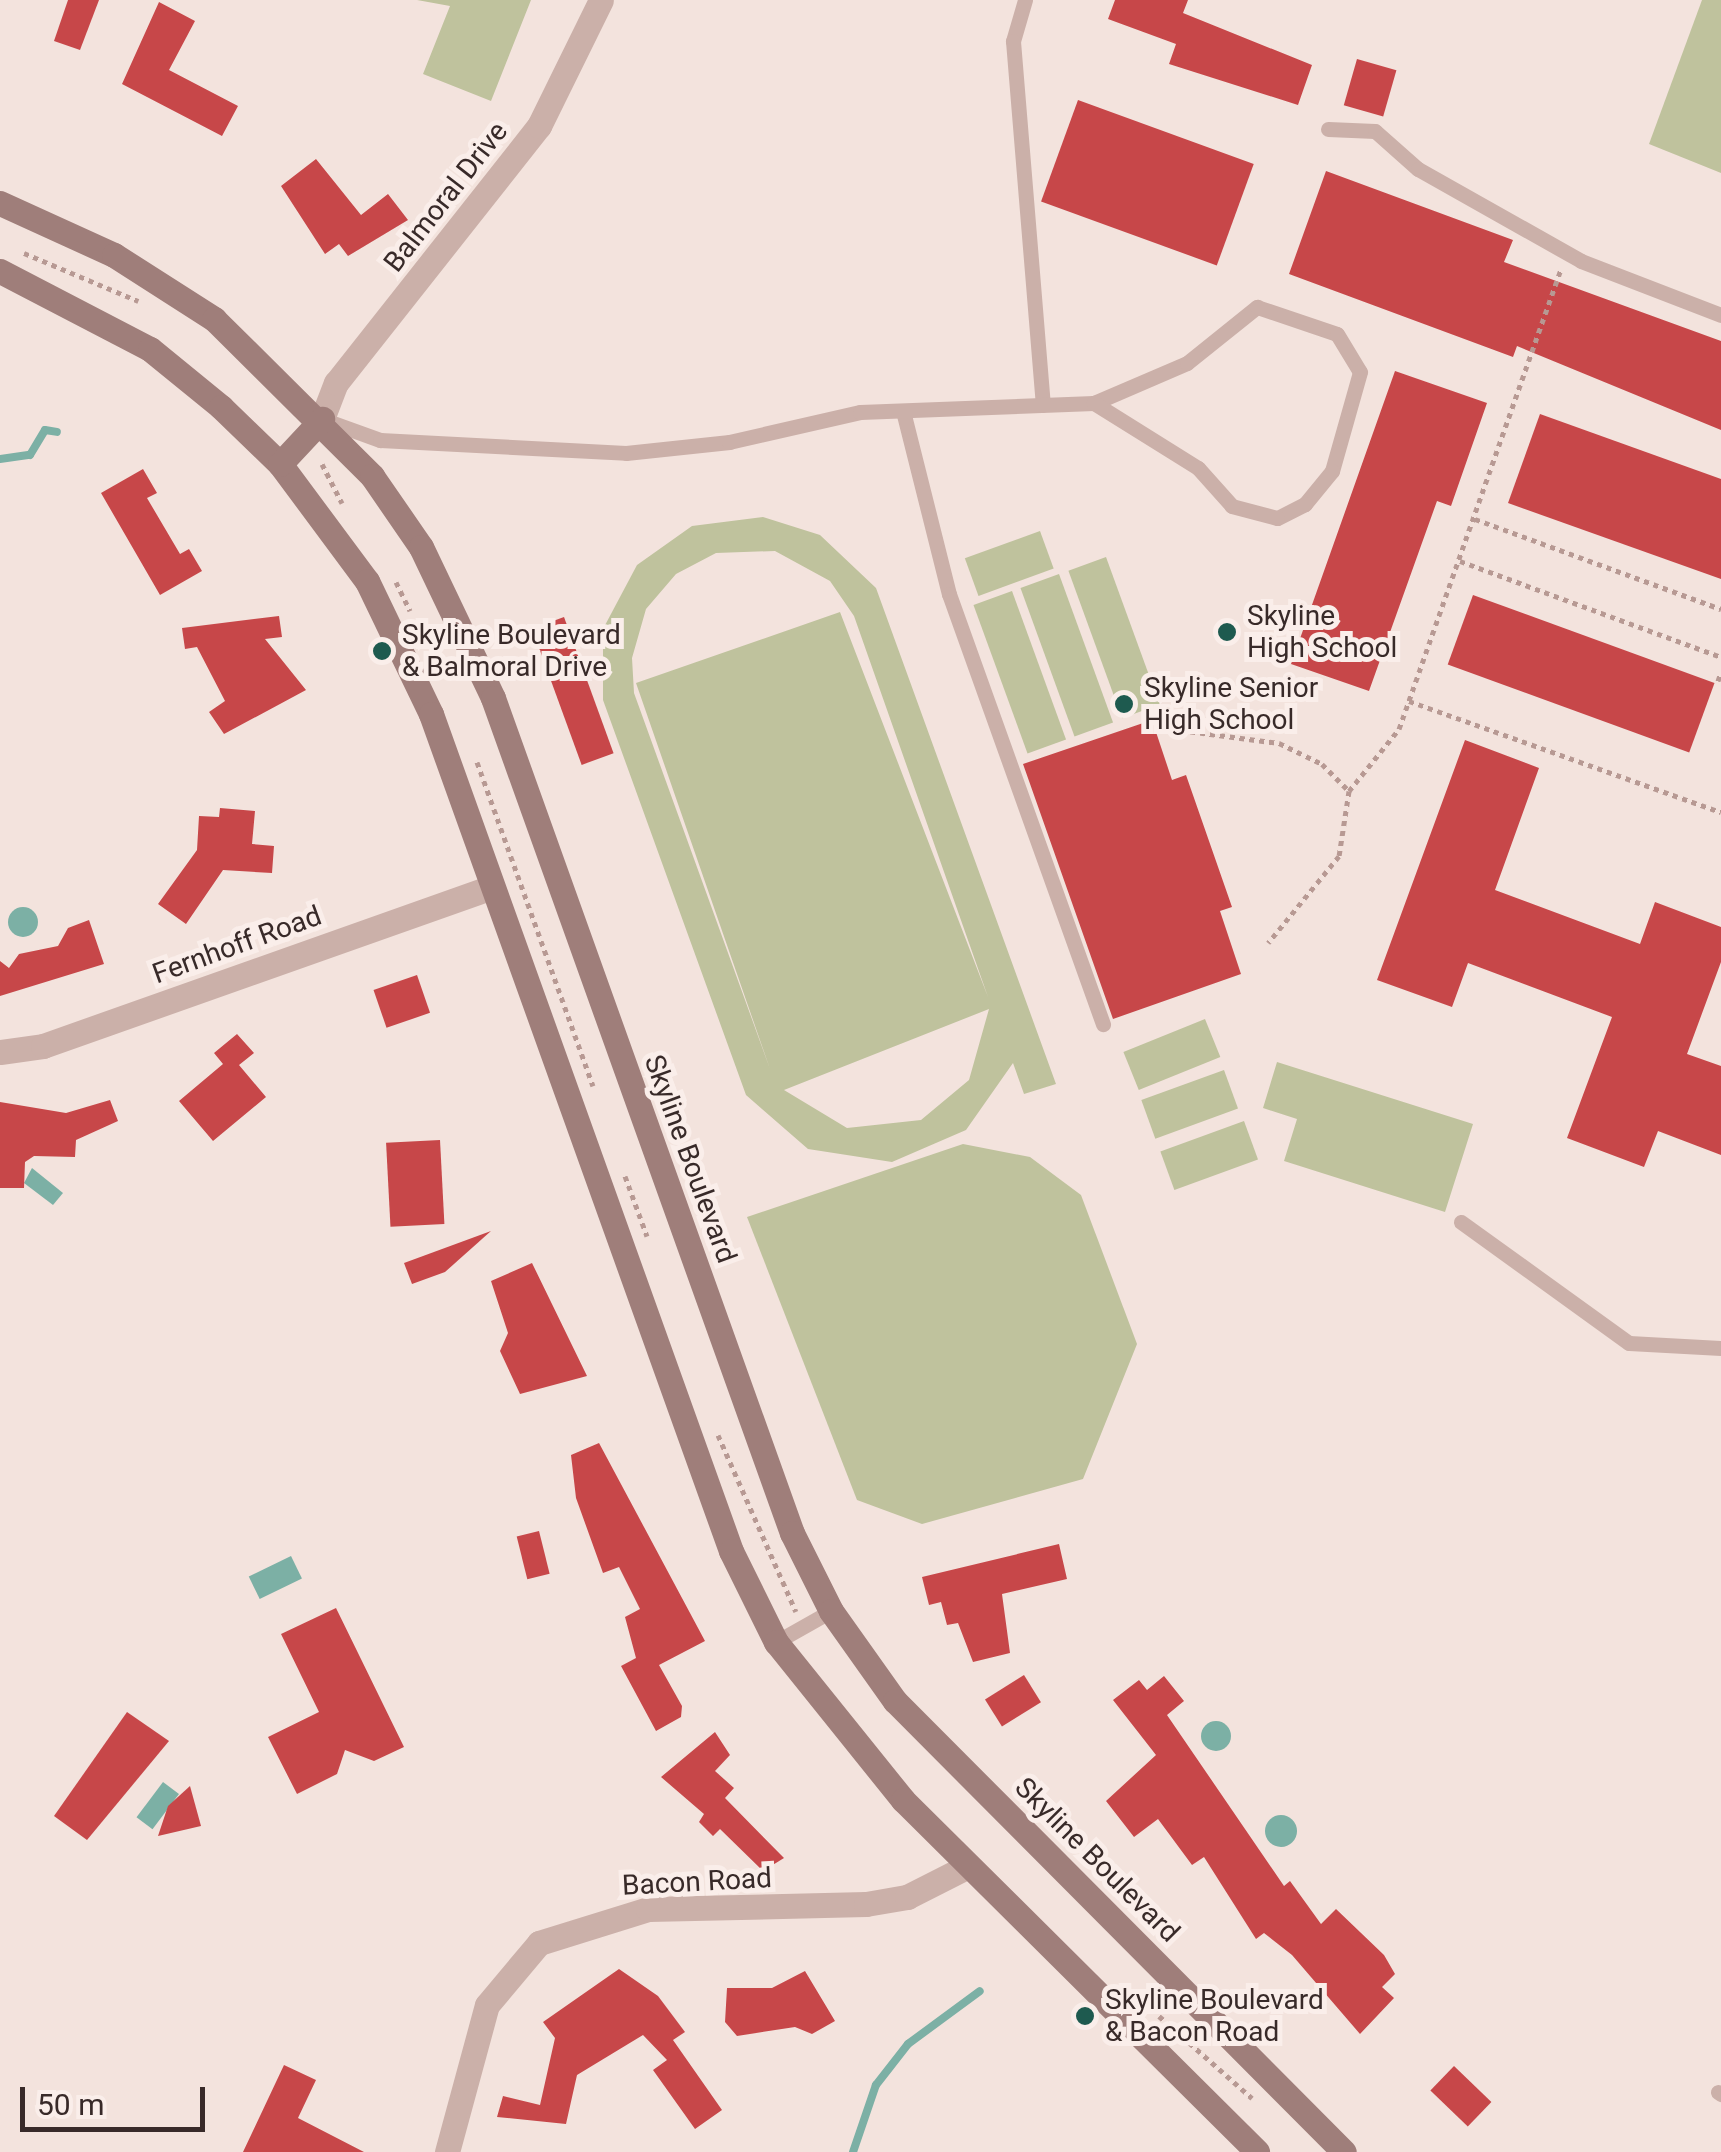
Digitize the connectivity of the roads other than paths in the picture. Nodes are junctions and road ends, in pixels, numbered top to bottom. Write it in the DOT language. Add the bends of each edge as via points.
graph roads {
  1 [pos="601,0"];
  2 [pos="1024,0"];
  3 [pos="1328,129"];
  4 [pos="0,203"];
  5 [pos="4,258"];
  6 [pos="1721,316"];
  7 [pos="1094,402"];
  8 [pos="1043,405"];
  9 [pos="903,411"];
  10 [pos="322,419"];
  11 [pos="280,464"];
  12 [pos="492,887"];
  13 [pos="1102,1024"];
  14 [pos="0,1052"];
  15 [pos="1461,1222"];
  16 [pos="1721,1348"];
  17 [pos="831,1611"];
  18 [pos="776,1642"];
  19 [pos="968,1866"];
  20 [pos="448,2152"];
  21 [pos="1257,2152"];
  22 [pos="1344,2152"];
  1 -- 10 [label="street, Balmoral Drive" via="540,126 336,383"];
  2 -- 8 [label="lane" via="1013,41"];
  3 -- 6 [label="lane" via="1375,131 1418,169 1566,252"];
  4 -- 10 [label="main road, Skyline Boulevard" via="164,285 264,360"];
  5 -- 11 [label="main road" via="150,349"];
  7 -- 7 [label="lane" via="1198,468 1232,506 1277,518 1306,504 1332,471 1360,372 1338,334 1256,307 1187,363"];
  7 -- 8 [label="lane"];
  8 -- 9 [label="lane"];
  9 -- 10 [label="lane" via="626,453 380,440"];
  9 -- 13 [label="lane" via="949,594"];
  10 -- 11 [label="main road"];
  10 -- 17 [label="main road, Skyline Boulevard" via="372,476 458,614 792,1533"];
  11 -- 12 [label="main road" via="347,550 400,643"];
  12 -- 14 [label="street, Fernhoff Road" via="43,1046"];
  12 -- 18 [label="main road" via="731,1551"];
  15 -- 16 [label="lane" via="1630,1343"];
  17 -- 18 [label="lane"];
  17 -- 22 [label="main road, Skyline Boulevard" via="895,1701"];
  18 -- 19 [label="main road" via="840,1732"];
  19 -- 20 [label="street, Bacon Road" via="907,1897 866,1904 648,1909 540,1943 487,2004"];
  19 -- 21 [label="main road"];
}
